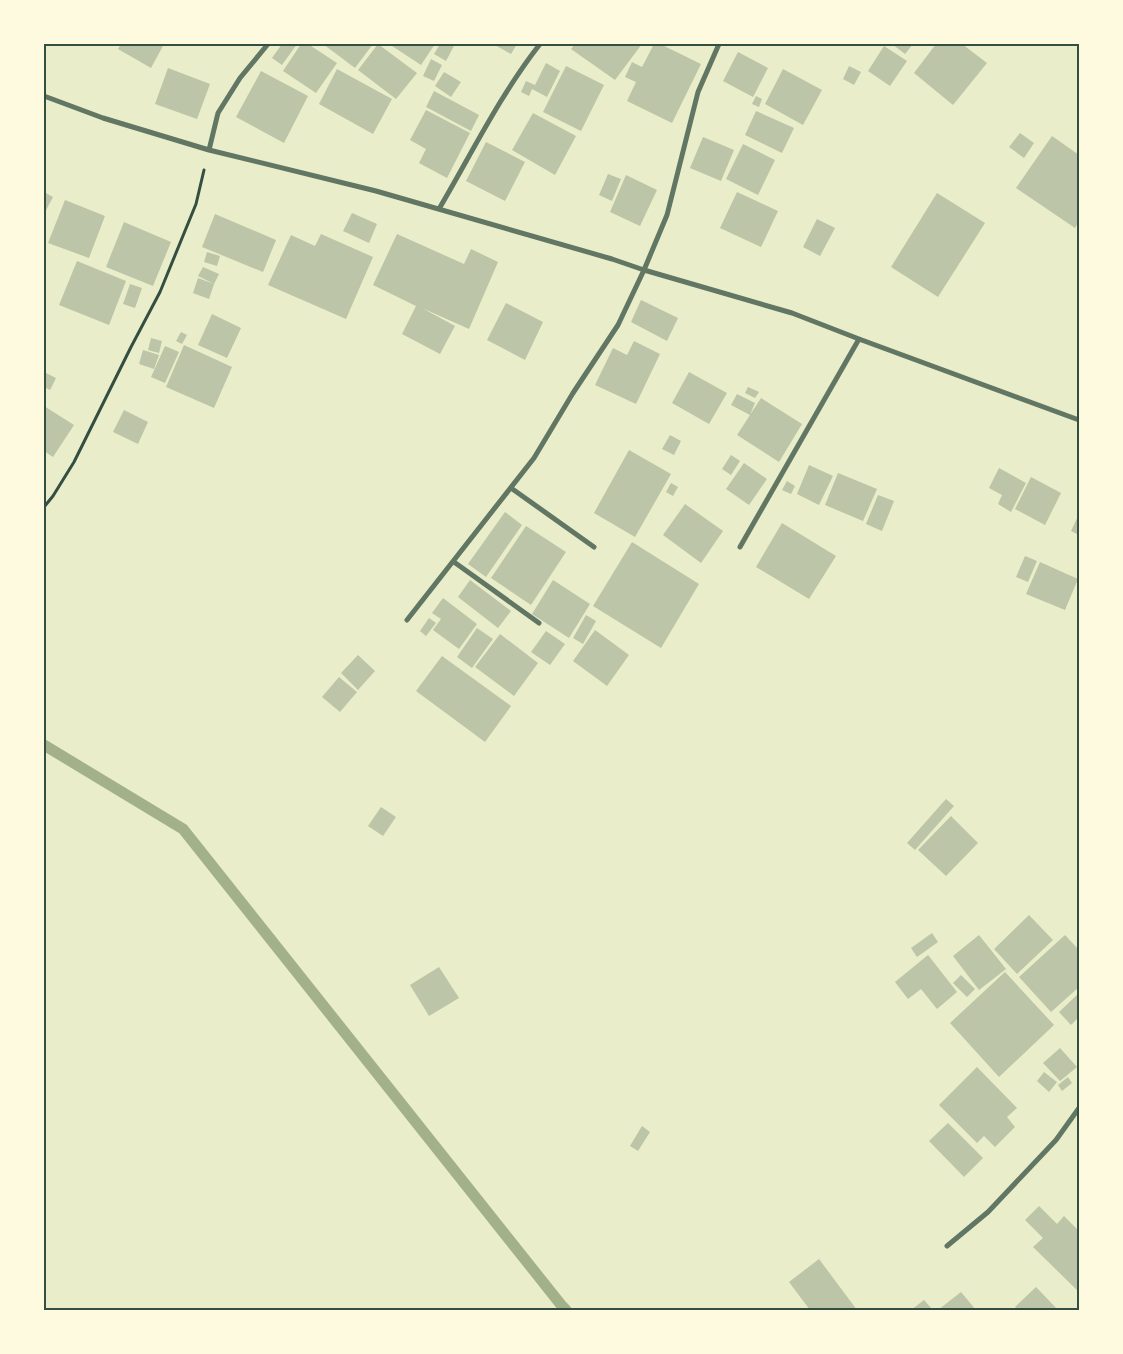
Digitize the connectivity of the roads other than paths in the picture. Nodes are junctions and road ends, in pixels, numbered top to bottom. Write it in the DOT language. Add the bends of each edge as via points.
graph roads {
  1 [pos="268,44"];
  2 [pos="540,44"];
  3 [pos="719,44"];
  4 [pos="44,96"];
  5 [pos="209,150"];
  6 [pos="439,209"];
  7 [pos="644,270"];
  8 [pos="859,339"];
  9 [pos="1079,420"];
  10 [pos="511,488"];
  11 [pos="740,546"];
  12 [pos="594,547"];
  13 [pos="454,562"];
  14 [pos="407,620"];
  15 [pos="539,623"];
  16 [pos="1079,1108"];
  17 [pos="947,1246"];
  1 -- 5 [label="street" via="240,78 218,113"];
  2 -- 6 [label="street" via="493,112"];
  3 -- 7 [label="street" via="698,92 667,215"];
  4 -- 5 [label="street" via="103,118"];
  5 -- 6 [label="street"];
  6 -- 7 [label="street"];
  7 -- 8 [label="street" via="792,312"];
  7 -- 10 [label="street" via="618,325 534,458"];
  8 -- 9 [label="street"];
  8 -- 11 [label="street"];
  10 -- 12 [label="street"];
  10 -- 13 [label="street"];
  13 -- 14 [label="street"];
  13 -- 15 [label="street"];
  16 -- 17 [label="street" via="1056,1140 988,1212"];
}
